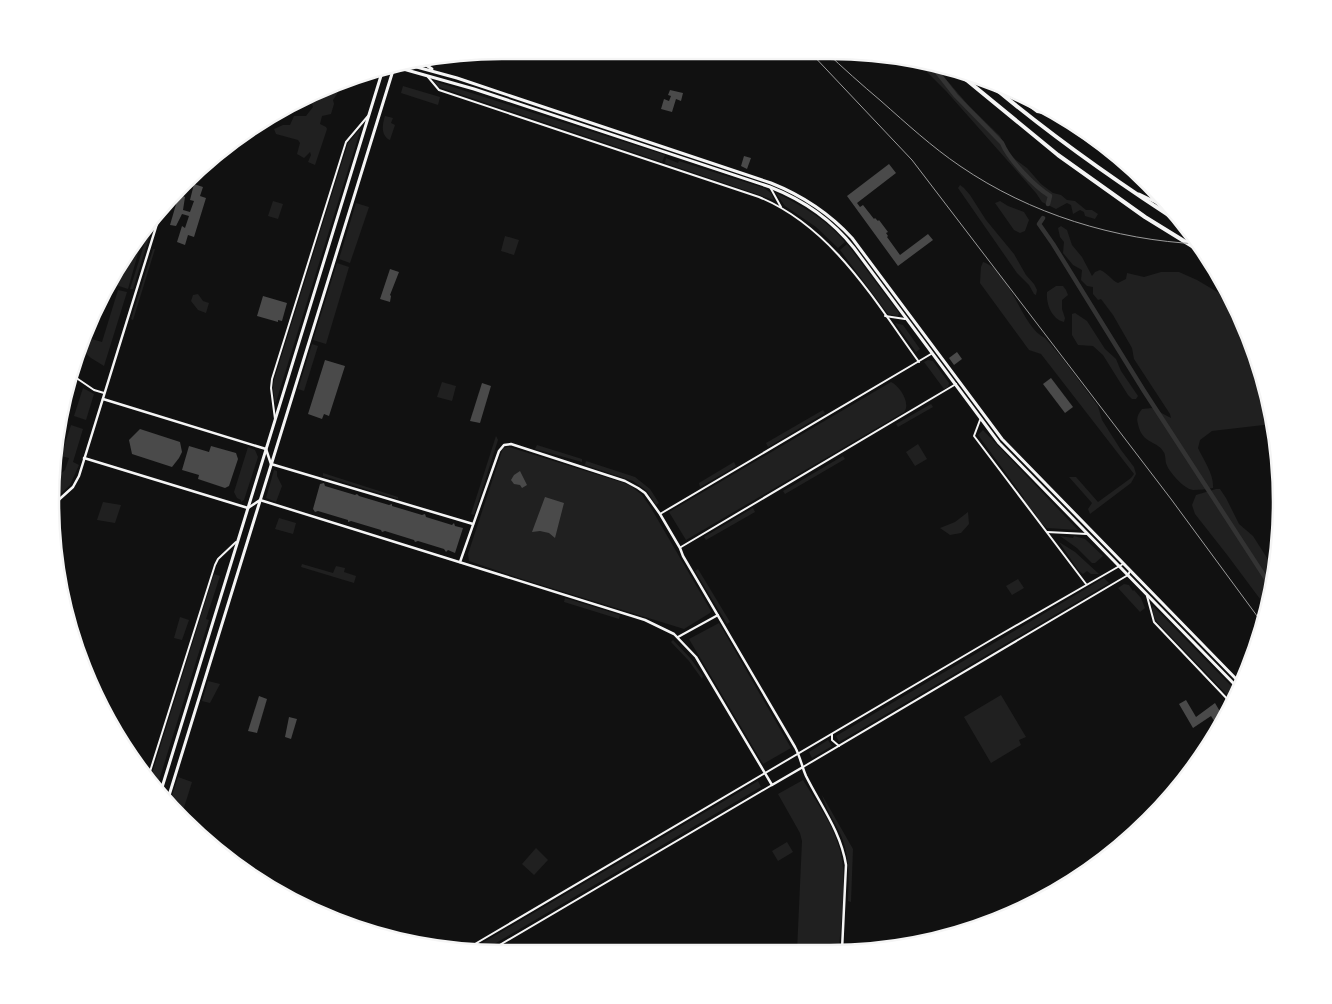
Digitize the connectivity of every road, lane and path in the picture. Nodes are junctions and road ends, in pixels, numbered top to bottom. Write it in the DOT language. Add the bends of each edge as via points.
graph roads {
  1 [pos="427,65"];
  2 [pos="418,67"];
  3 [pos="407,69"];
  4 [pos="435,71"];
  5 [pos="392,73"];
  6 [pos="381,76"];
  7 [pos="427,76"];
  8 [pos="968,81"];
  9 [pos="1000,92"];
  10 [pos="1027,105"];
  11 [pos="1043,113"];
  12 [pos="369,115"];
  13 [pos="1076,133"];
  14 [pos="1088,142"];
  15 [pos="770,187"];
  16 [pos="1129,190"];
  17 [pos="1156,202"];
  18 [pos="781,207"];
  19 [pos="1166,214"];
  20 [pos="157,224"];
  21 [pos="1192,246"];
  22 [pos="885,316"];
  23 [pos="906,319"];
  24 [pos="933,352"];
  25 [pos="919,362"];
  26 [pos="77,378"];
  27 [pos="956,384"];
  28 [pos="104,393"];
  29 [pos="103,399"];
  30 [pos="980,420"];
  31 [pos="275,421"];
  32 [pos="266,449"];
  33 [pos="84,458"];
  34 [pos="263,461"];
  35 [pos="271,464"];
  36 [pos="251,498"];
  37 [pos="59,500"];
  38 [pos="260,500"];
  39 [pos="248,508"];
  40 [pos="660,514"];
  41 [pos="473,524"];
  42 [pos="1047,532"];
  43 [pos="1088,535"];
  44 [pos="238,541"];
  45 [pos="680,548"];
  46 [pos="460,562"];
  47 [pos="1123,564"];
  48 [pos="1119,566"];
  49 [pos="1129,573"];
  50 [pos="1086,584"];
  51 [pos="1146,594"];
  52 [pos="718,615"];
  53 [pos="678,637"];
  54 [pos="1237,680"];
  55 [pos="1234,684"];
  56 [pos="1227,699"];
  57 [pos="832,734"];
  58 [pos="839,746"];
  59 [pos="799,753"];
  60 [pos="803,767"];
  61 [pos="150,772"];
  62 [pos="765,773"];
  63 [pos="772,785"];
  64 [pos="162,786"];
  65 [pos="169,794"];
  66 [pos="476,944"];
  67 [pos="500,945"];
  68 [pos="842,945"];
  1 -- 4 [label="main road"];
  2 -- 4 [label="main road"];
  3 -- 7 [label="main road"];
  4 -- 24 [label="main road" via="766,181 803,199 827,215 849,236"];
  5 -- 35 [label="main road"];
  6 -- 12 [label="main road"];
  7 -- 15 [label="main road" via="474,88"];
  7 -- 18 [label="street" via="439,90"];
  8 -- 21 [label="highway" via="1058,154 1145,217"];
  9 -- 16 [label="highway"];
  10 -- 11 [label="street"];
  12 -- 31 [label="main road"];
  12 -- 31 [label="street" via="346,142 272,379"];
  13 -- 14 [label="street"];
  15 -- 18 [label="street"];
  15 -- 23 [label="main road" via="814,210 840,231"];
  16 -- 17 [label="main road"];
  16 -- 19 [label="highway"];
  18 -- 22 [label="street" via="833,248"];
  20 -- 28 [label="street"];
  22 -- 23 [label="street"];
  22 -- 25 [label="street"];
  23 -- 24 [label="main road"];
  24 -- 25 [label="street"];
  24 -- 27 [label="main road"];
  25 -- 40 [label="street"];
  26 -- 28 [label="street"];
  27 -- 30 [label="main road"];
  27 -- 45 [label="street"];
  27 -- 47 [label="main road" via="1002,440"];
  28 -- 29 [label="street"];
  29 -- 32 [label="street"];
  29 -- 33 [label="street"];
  30 -- 42 [label="street" via="974,436"];
  30 -- 43 [label="main road"];
  31 -- 32 [label="main road"];
  32 -- 34 [label="main road"];
  32 -- 35 [label="street"];
  33 -- 37 [label="street" via="76,482"];
  33 -- 39 [label="street"];
  34 -- 35 [label="main road"];
  34 -- 36 [label="main road"];
  35 -- 38 [label="main road"];
  35 -- 41 [label="street"];
  36 -- 38 [label="main road"];
  36 -- 39 [label="main road"];
  38 -- 39 [label="street"];
  38 -- 46 [label="street"];
  38 -- 65 [label="main road"];
  39 -- 44 [label="main road"];
  40 -- 41 [label="street" via="644,493 632,484 507,444 499,451"];
  40 -- 45 [label="street"];
  41 -- 46 [label="street"];
  42 -- 43 [label="street"];
  42 -- 50 [label="street"];
  43 -- 48 [label="main road"];
  44 -- 61 [label="street" via="214,565"];
  44 -- 64 [label="main road"];
  45 -- 52 [label="street"];
  46 -- 53 [label="street" via="645,620"];
  47 -- 48 [label="street"];
  47 -- 49 [label="main road"];
  48 -- 49 [label="main road"];
  48 -- 50 [label="street"];
  49 -- 51 [label="main road"];
  49 -- 54 [label="main road"];
  49 -- 58 [label="street"];
  50 -- 57 [label="street"];
  51 -- 55 [label="main road"];
  51 -- 56 [label="street" via="1154,622"];
  52 -- 53 [label="street"];
  52 -- 59 [label="street"];
  53 -- 62 [label="street" via="702,667"];
  57 -- 58 [label="street" via="833,743"];
  57 -- 59 [label="street"];
  58 -- 60 [label="street"];
  59 -- 60 [label="street"];
  59 -- 62 [label="street"];
  60 -- 63 [label="street"];
  60 -- 68 [label="street" via="837,831 844,853"];
  62 -- 63 [label="street"];
  62 -- 66 [label="street"];
  63 -- 67 [label="street"];
}
